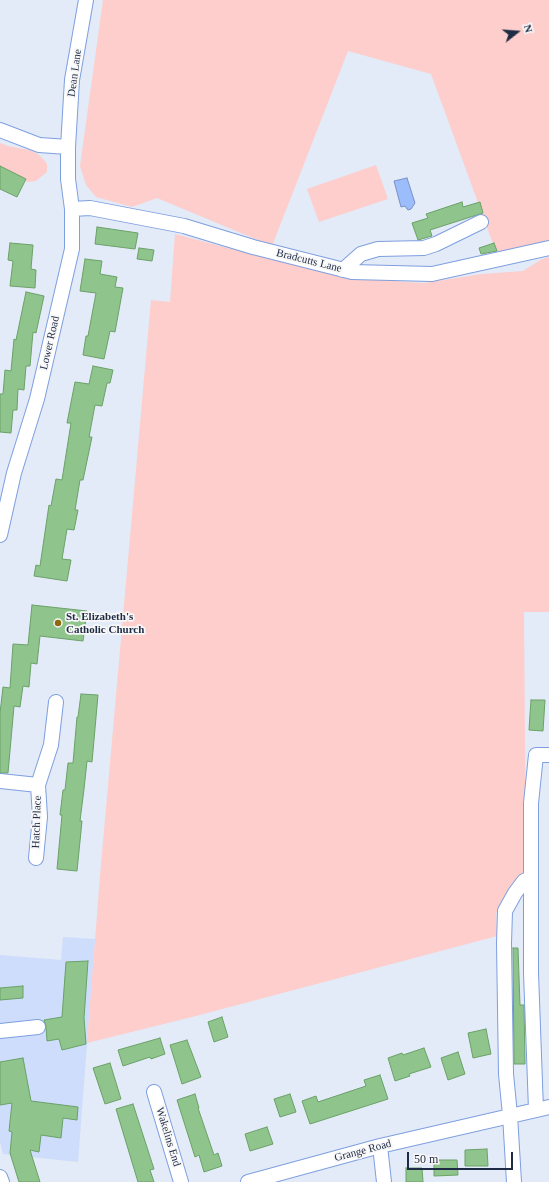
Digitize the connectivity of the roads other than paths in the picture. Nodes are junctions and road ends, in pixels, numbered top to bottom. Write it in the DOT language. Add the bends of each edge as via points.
graph roads {
  1 [pos="86,0"];
  2 [pos="0,130"];
  3 [pos="68,147"];
  4 [pos="72,208"];
  5 [pos="480,222"];
  6 [pos="549,248"];
  7 [pos="343,270"];
  8 [pos="7,473"];
  9 [pos="0,535"];
  10 [pos="56,702"];
  11 [pos="549,755"];
  12 [pos="0,781"];
  13 [pos="38,785"];
  14 [pos="36,858"];
  15 [pos="531,878"];
  16 [pos="38,1027"];
  17 [pos="0,1031"];
  18 [pos="154,1092"];
  19 [pos="542,1108"];
  20 [pos="510,1116"];
  21 [pos="380,1146"];
  22 [pos="0,1177"];
  23 [pos="2,1182"];
  24 [pos="181,1182"];
  25 [pos="248,1182"];
  26 [pos="384,1182"];
  27 [pos="514,1182"];
  1 -- 3 [label="street, Dean Lane" via="72,80"];
  2 -- 3 [label="street" via="39,145"];
  3 -- 4 [label="street, Lower Road" via="68,179"];
  4 -- 7 [label="street, Bradcutts Lane" via="90,208 184,226"];
  4 -- 8 [label="street, Lower Road" via="72,249 37,399"];
  5 -- 7 [label="street" via="424,248 378,249 361,254"];
  6 -- 7 [label="street, Bradcutts Lane" via="432,274"];
  8 -- 9 [label="street, Lower Road"];
  10 -- 13 [label="street, Hatch Place" via="51,744"];
  11 -- 15 [label="street" via="536,755 531,803"];
  12 -- 13 [label="street, Hatch Place"];
  13 -- 14 [label="street, Hatch Place" via="40,816"];
  15 -- 19 [label="street" via="531,973"];
  15 -- 20 [label="street" via="519,887 505,911 506,1074"];
  16 -- 17 [label="street"];
  18 -- 24 [label="street, Wakelins End"];
  19 -- 20 [label="street, Grange Road"];
  20 -- 21 [label="street, Grange Road"];
  20 -- 27 [label="street"];
  21 -- 25 [label="street, Grange Road"];
  21 -- 26 [label="street"];
  22 -- 23 [label="street"];
}
